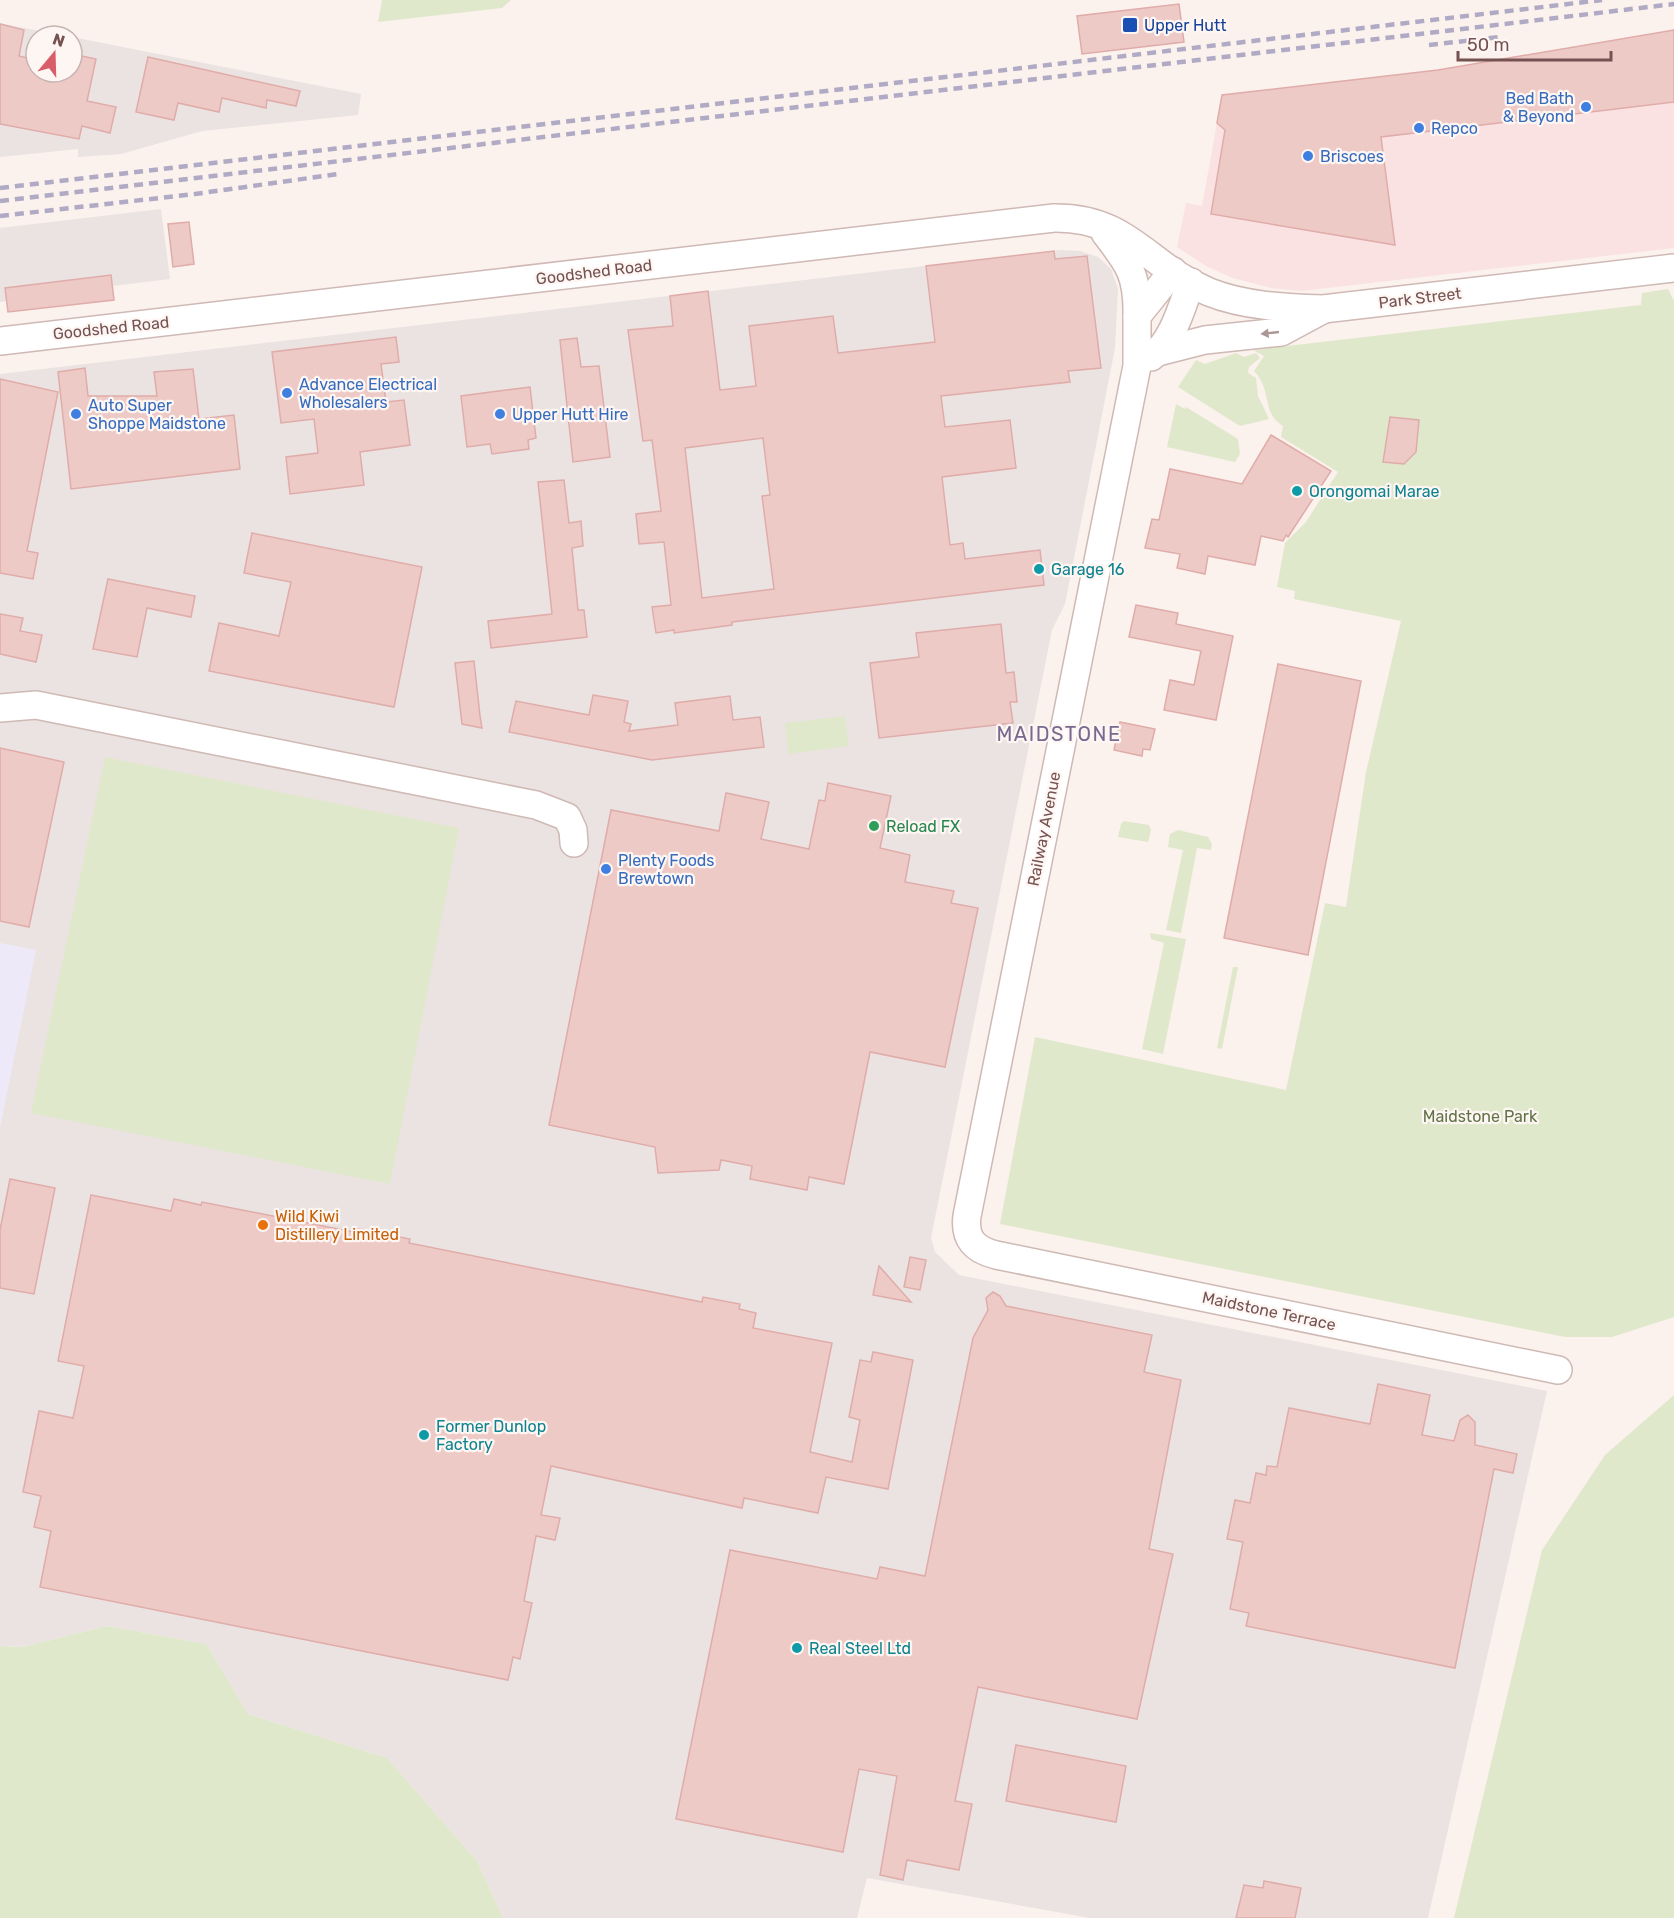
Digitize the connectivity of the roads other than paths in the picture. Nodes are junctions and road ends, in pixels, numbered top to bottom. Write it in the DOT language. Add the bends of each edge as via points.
graph roads {
  1 [pos="1097,222"];
  2 [pos="1674,268"];
  3 [pos="1182,277"];
  4 [pos="1323,309"];
  5 [pos="1137,316"];
  6 [pos="0,341"];
  7 [pos="1148,359"];
  8 [pos="0,708"];
  9 [pos="574,843"];
  10 [pos="981,1251"];
  11 [pos="1558,1370"];
  1 -- 3 [label="street, Goodshed Road"];
  1 -- 5 [label="street, Railway Avenue" via="1130,266 1137,291"];
  1 -- 6 [label="street, Goodshed Road" via="1047,219"];
  2 -- 4 [label="street, Park Street"];
  3 -- 4 [label="street, Park Street" via="1210,293 1260,304"];
  3 -- 5 [label="street"];
  3 -- 7 [label="street, Railway Avenue" via="1175,323"];
  4 -- 7 [label="street, one-way" via="1281,332 1205,340"];
  5 -- 7 [label="street, Railway Avenue"];
  7 -- 10 [label="street, Railway Avenue" via="967,1216 967,1235"];
  8 -- 9 [label="street" via="36,705 536,805 567,817"];
  10 -- 11 [label="street, Maidstone Terrace"];
}
